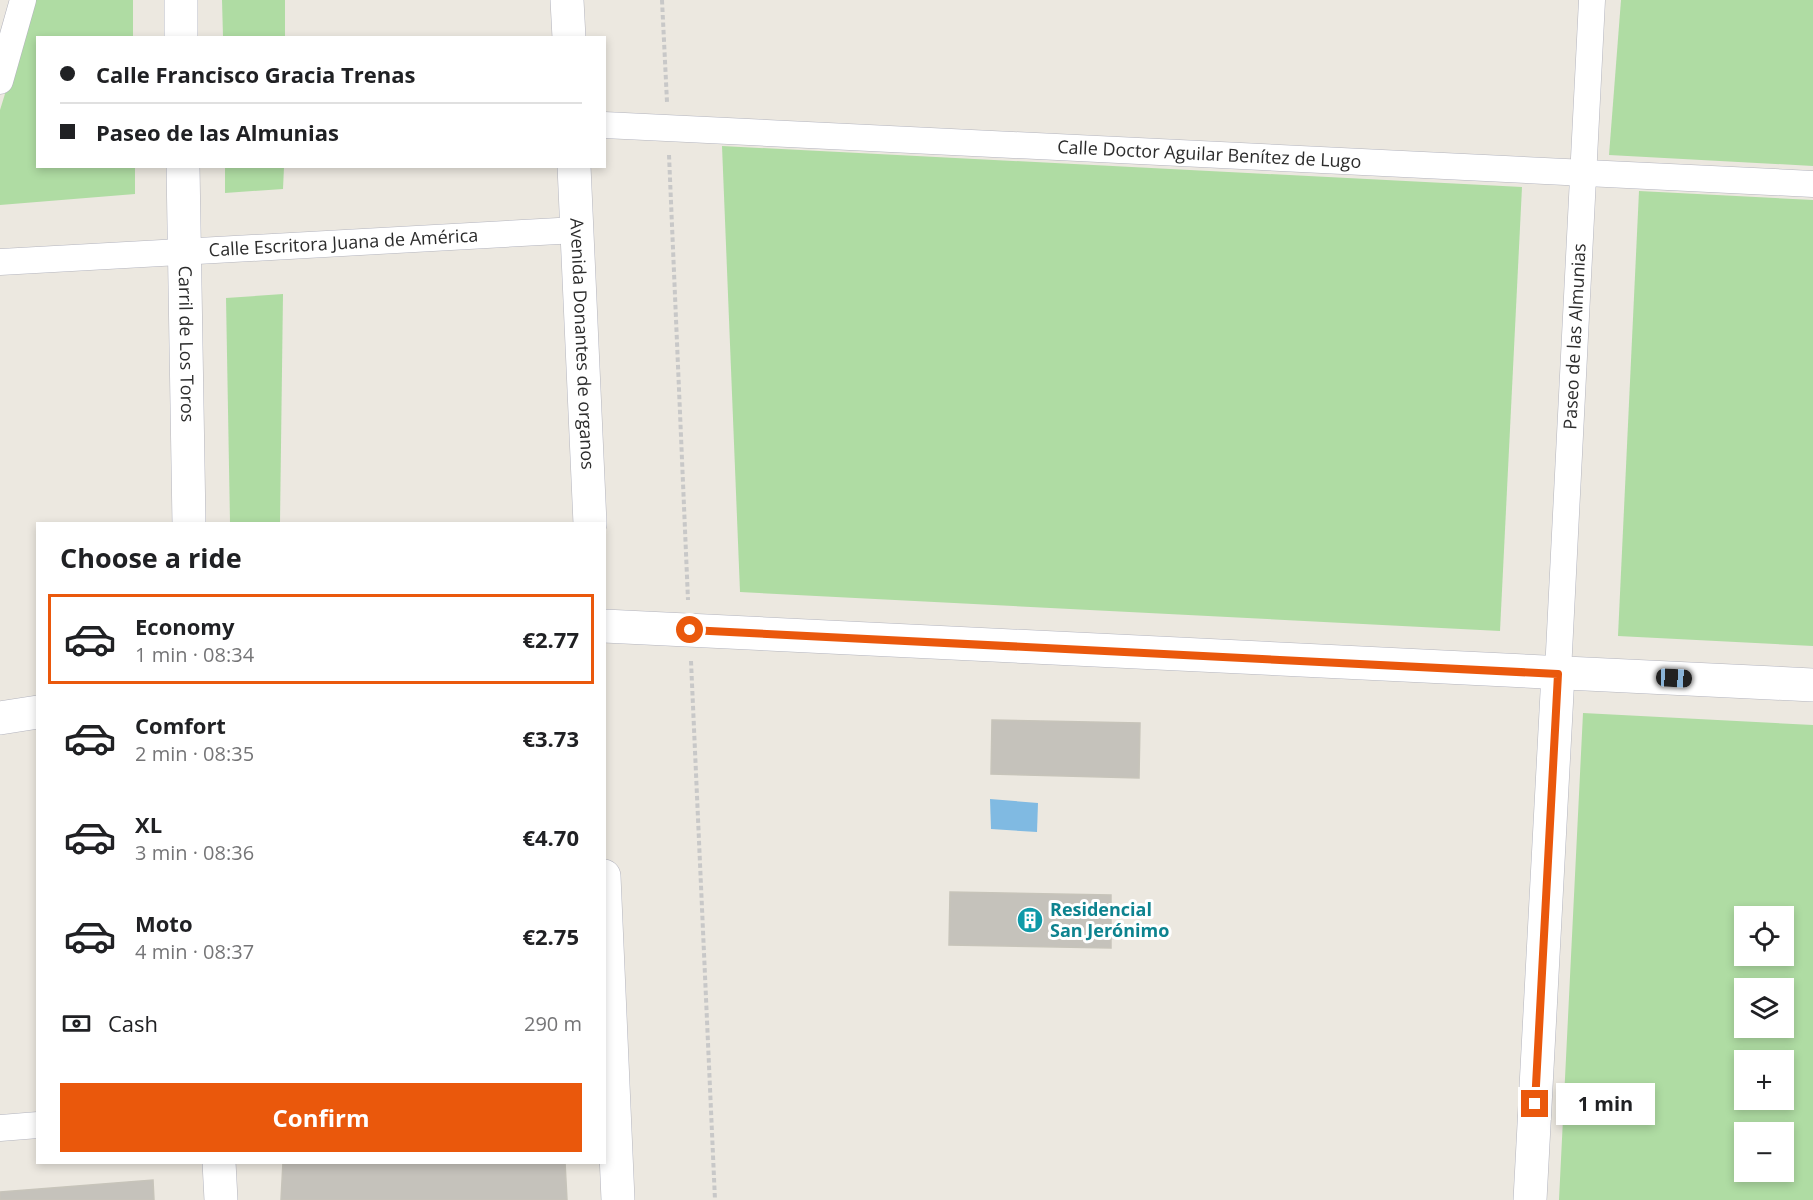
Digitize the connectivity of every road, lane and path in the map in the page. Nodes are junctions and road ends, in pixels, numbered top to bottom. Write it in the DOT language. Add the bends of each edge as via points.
graph roads {
  1 [pos="23,0"];
  2 [pos="181,0"];
  3 [pos="567,0"];
  4 [pos="1592,0"];
  5 [pos="181,36"];
  6 [pos="569,36"];
  7 [pos="0,81"];
  8 [pos="606,125"];
  9 [pos="183,168"];
  10 [pos="574,168"];
  11 [pos="1582,172"];
  12 [pos="1813,184"];
  13 [pos="577,230"];
  14 [pos="185,251"];
  15 [pos="0,262"];
  16 [pos="189,522"];
  17 [pos="590,522"];
  18 [pos="606,626"];
  19 [pos="1558,673"];
  20 [pos="1813,685"];
  21 [pos="36,712"];
  22 [pos="0,718"];
  23 [pos="606,960"];
  24 [pos="609,1086"];
  25 [pos="36,1125"];
  26 [pos="0,1128"];
  27 [pos="219,1164"];
  28 [pos="221,1200"];
  29 [pos="618,1200"];
  30 [pos="1530,1200"];
  1 -- 7 [label="street"];
  2 -- 5 [label="street"];
  3 -- 6 [label="street"];
  4 -- 11 [label="street, Paseo de las Almunias"];
  8 -- 11 [label="street, Calle Doctor Aguilar Benítez de Lugo"];
  9 -- 14 [label="street, Carril de Los Toros"];
  10 -- 13 [label="street, Avenida Donantes de organos"];
  11 -- 12 [label="street, Calle Doctor Aguilar Benítez de Lugo"];
  11 -- 19 [label="street, Paseo de las Almunias"];
  13 -- 14 [label="street, Calle Escritora Juana de América"];
  13 -- 17 [label="street, Avenida Donantes de organos"];
  14 -- 15 [label="street, Calle Escritora Juana de América"];
  14 -- 16 [label="street, Carril de Los Toros"];
  18 -- 19 [label="street"];
  19 -- 20 [label="street"];
  19 -- 30 [label="street, Paseo de las Almunias"];
  21 -- 22 [label="street"];
  23 -- 24 [label="street"];
  24 -- 29 [label="street"];
  25 -- 26 [label="street"];
  27 -- 28 [label="street"];
}
